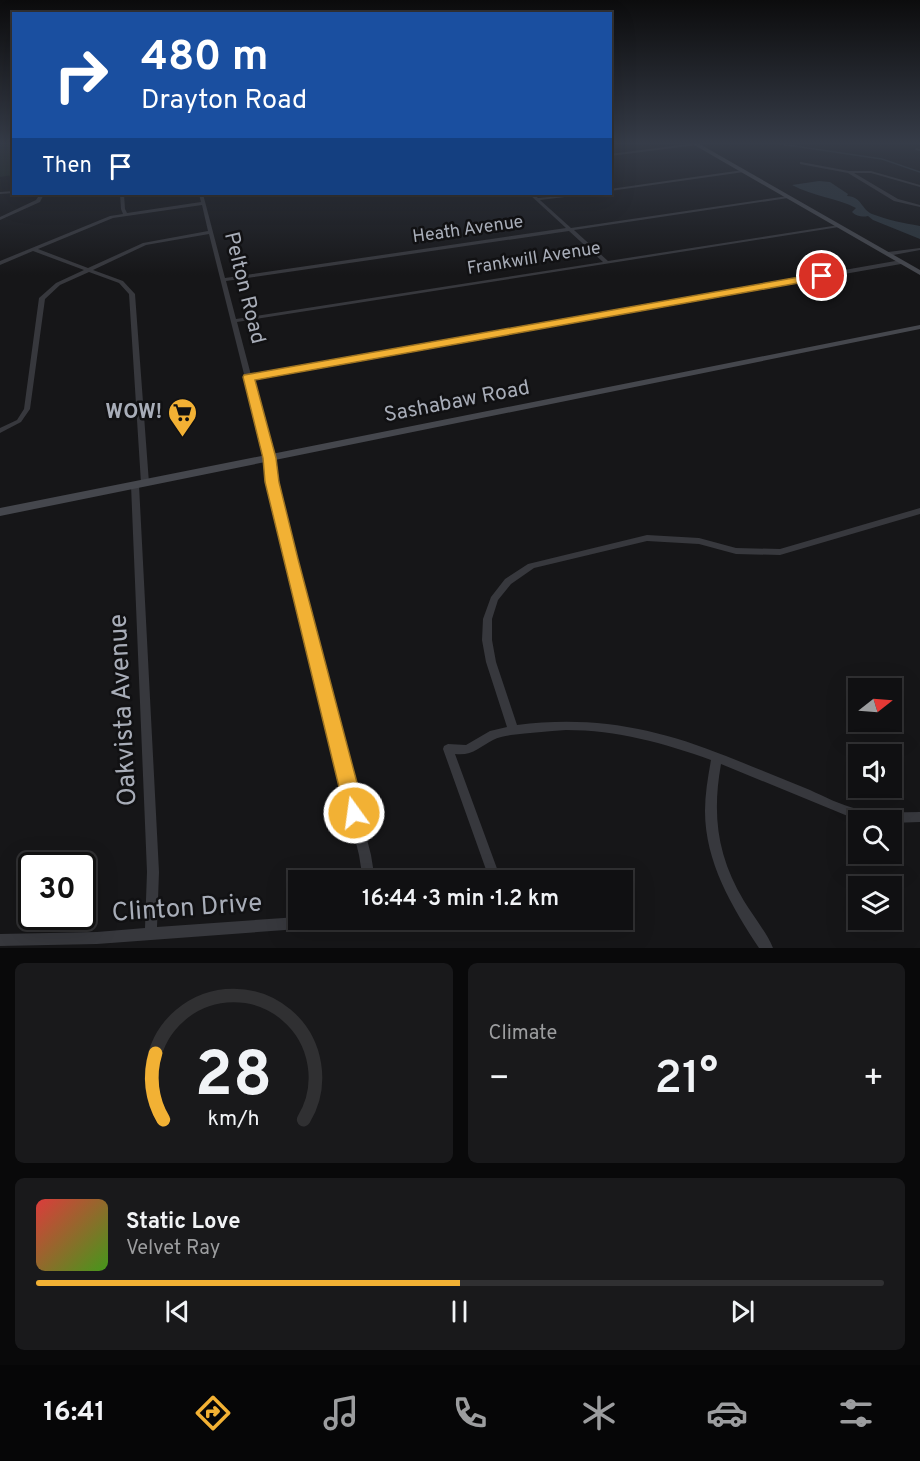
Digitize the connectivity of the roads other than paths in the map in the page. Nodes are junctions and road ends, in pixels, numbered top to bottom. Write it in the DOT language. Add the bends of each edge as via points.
graph roads {
  1 [pos="636,186"];
  2 [pos="769,186"];
  3 [pos="873,186"];
  4 [pos="612,190"];
  5 [pos="41,195"];
  6 [pos="122,195"];
  7 [pos="201,195"];
  8 [pos="532,195"];
  9 [pos="572,195"];
  10 [pos="788,197"];
  11 [pos="537,199"];
  12 [pos="204,203"];
  13 [pos="920,206"];
  14 [pos="125,213"];
  15 [pos="0,219"];
  16 [pos="839,226"];
  17 [pos="568,229"];
  18 [pos="211,232"];
  19 [pos="32,249"];
  20 [pos="920,251"];
  21 [pos="891,256"];
  22 [pos="606,262"];
  23 [pos="902,262"];
  24 [pos="0,263"];
  25 [pos="89,269"];
  26 [pos="920,273"];
  27 [pos="224,280"];
  28 [pos="234,321"];
  29 [pos="920,327"];
  30 [pos="248,377"];
  31 [pos="0,432"];
  32 [pos="269,458"];
  33 [pos="140,484"];
  34 [pos="920,511"];
  35 [pos="0,512"];
  36 [pos="514,731"];
  37 [pos="717,758"];
  38 [pos="920,817"];
  39 [pos="367,870"];
  40 [pos="492,870"];
  41 [pos="288,924"];
  42 [pos="151,933"];
  43 [pos="0,940"];
  44 [pos="766,948"];
  1 -- 4 [label="street"];
  2 -- 10 [label="street"];
  3 -- 13 [label="street" via="897,200"];
  5 -- 15 [label="street" via="38,201"];
  6 -- 14 [label="street"];
  7 -- 12 [label="street, Pelton Road"];
  8 -- 11 [label="street"];
  9 -- 11 [label="street"];
  10 -- 16 [label="street"];
  10 -- 17 [label="street, Heath Avenue"];
  11 -- 17 [label="street"];
  12 -- 14 [label="street"];
  12 -- 18 [label="street, Pelton Road"];
  14 -- 19 [label="street"];
  16 -- 21 [label="street"];
  16 -- 22 [label="street, Frankwill Avenue"];
  17 -- 22 [label="street"];
  17 -- 27 [label="street, Heath Avenue"];
  18 -- 25 [label="street" via="153,242"];
  18 -- 27 [label="street, Pelton Road"];
  19 -- 24 [label="street"];
  19 -- 25 [label="street, Oakvista Avenue"];
  20 -- 21 [label="street"];
  21 -- 23 [label="street"];
  22 -- 28 [label="street, Frankwill Avenue"];
  23 -- 26 [label="street"];
  23 -- 30 [label="street"];
  25 -- 31 [label="street" via="58,284 42,298 27,409 19,421"];
  25 -- 33 [label="street, Oakvista Avenue" via="121,282 134,300"];
  27 -- 28 [label="street, Pelton Road"];
  28 -- 30 [label="street, Pelton Road"];
  29 -- 32 [label="street, Sashabaw Road"];
  30 -- 32 [label="street, Pelton Road"];
  32 -- 33 [label="street, Sashabaw Road"];
  32 -- 39 [label="street, Pelton Road"];
  33 -- 35 [label="street, Sashabaw Road"];
  33 -- 42 [label="street, Oakvista Avenue" via="153,872"];
  34 -- 36 [label="street" via="780,552 736,551 699,541 647,538 531,566 516,574 494,597 485,622 488,650"];
  36 -- 37 [label="street" via="581,726 615,729 648,735"];
  36 -- 40 [label="street" via="480,740 467,750 448,749"];
  37 -- 38 [label="street" via="855,814 880,819"];
  37 -- 44 [label="street" via="710,786 709,816 715,848 737,902"];
  41 -- 42 [label="street, Clinton Drive"];
  42 -- 43 [label="street, Clinton Drive"];
}
